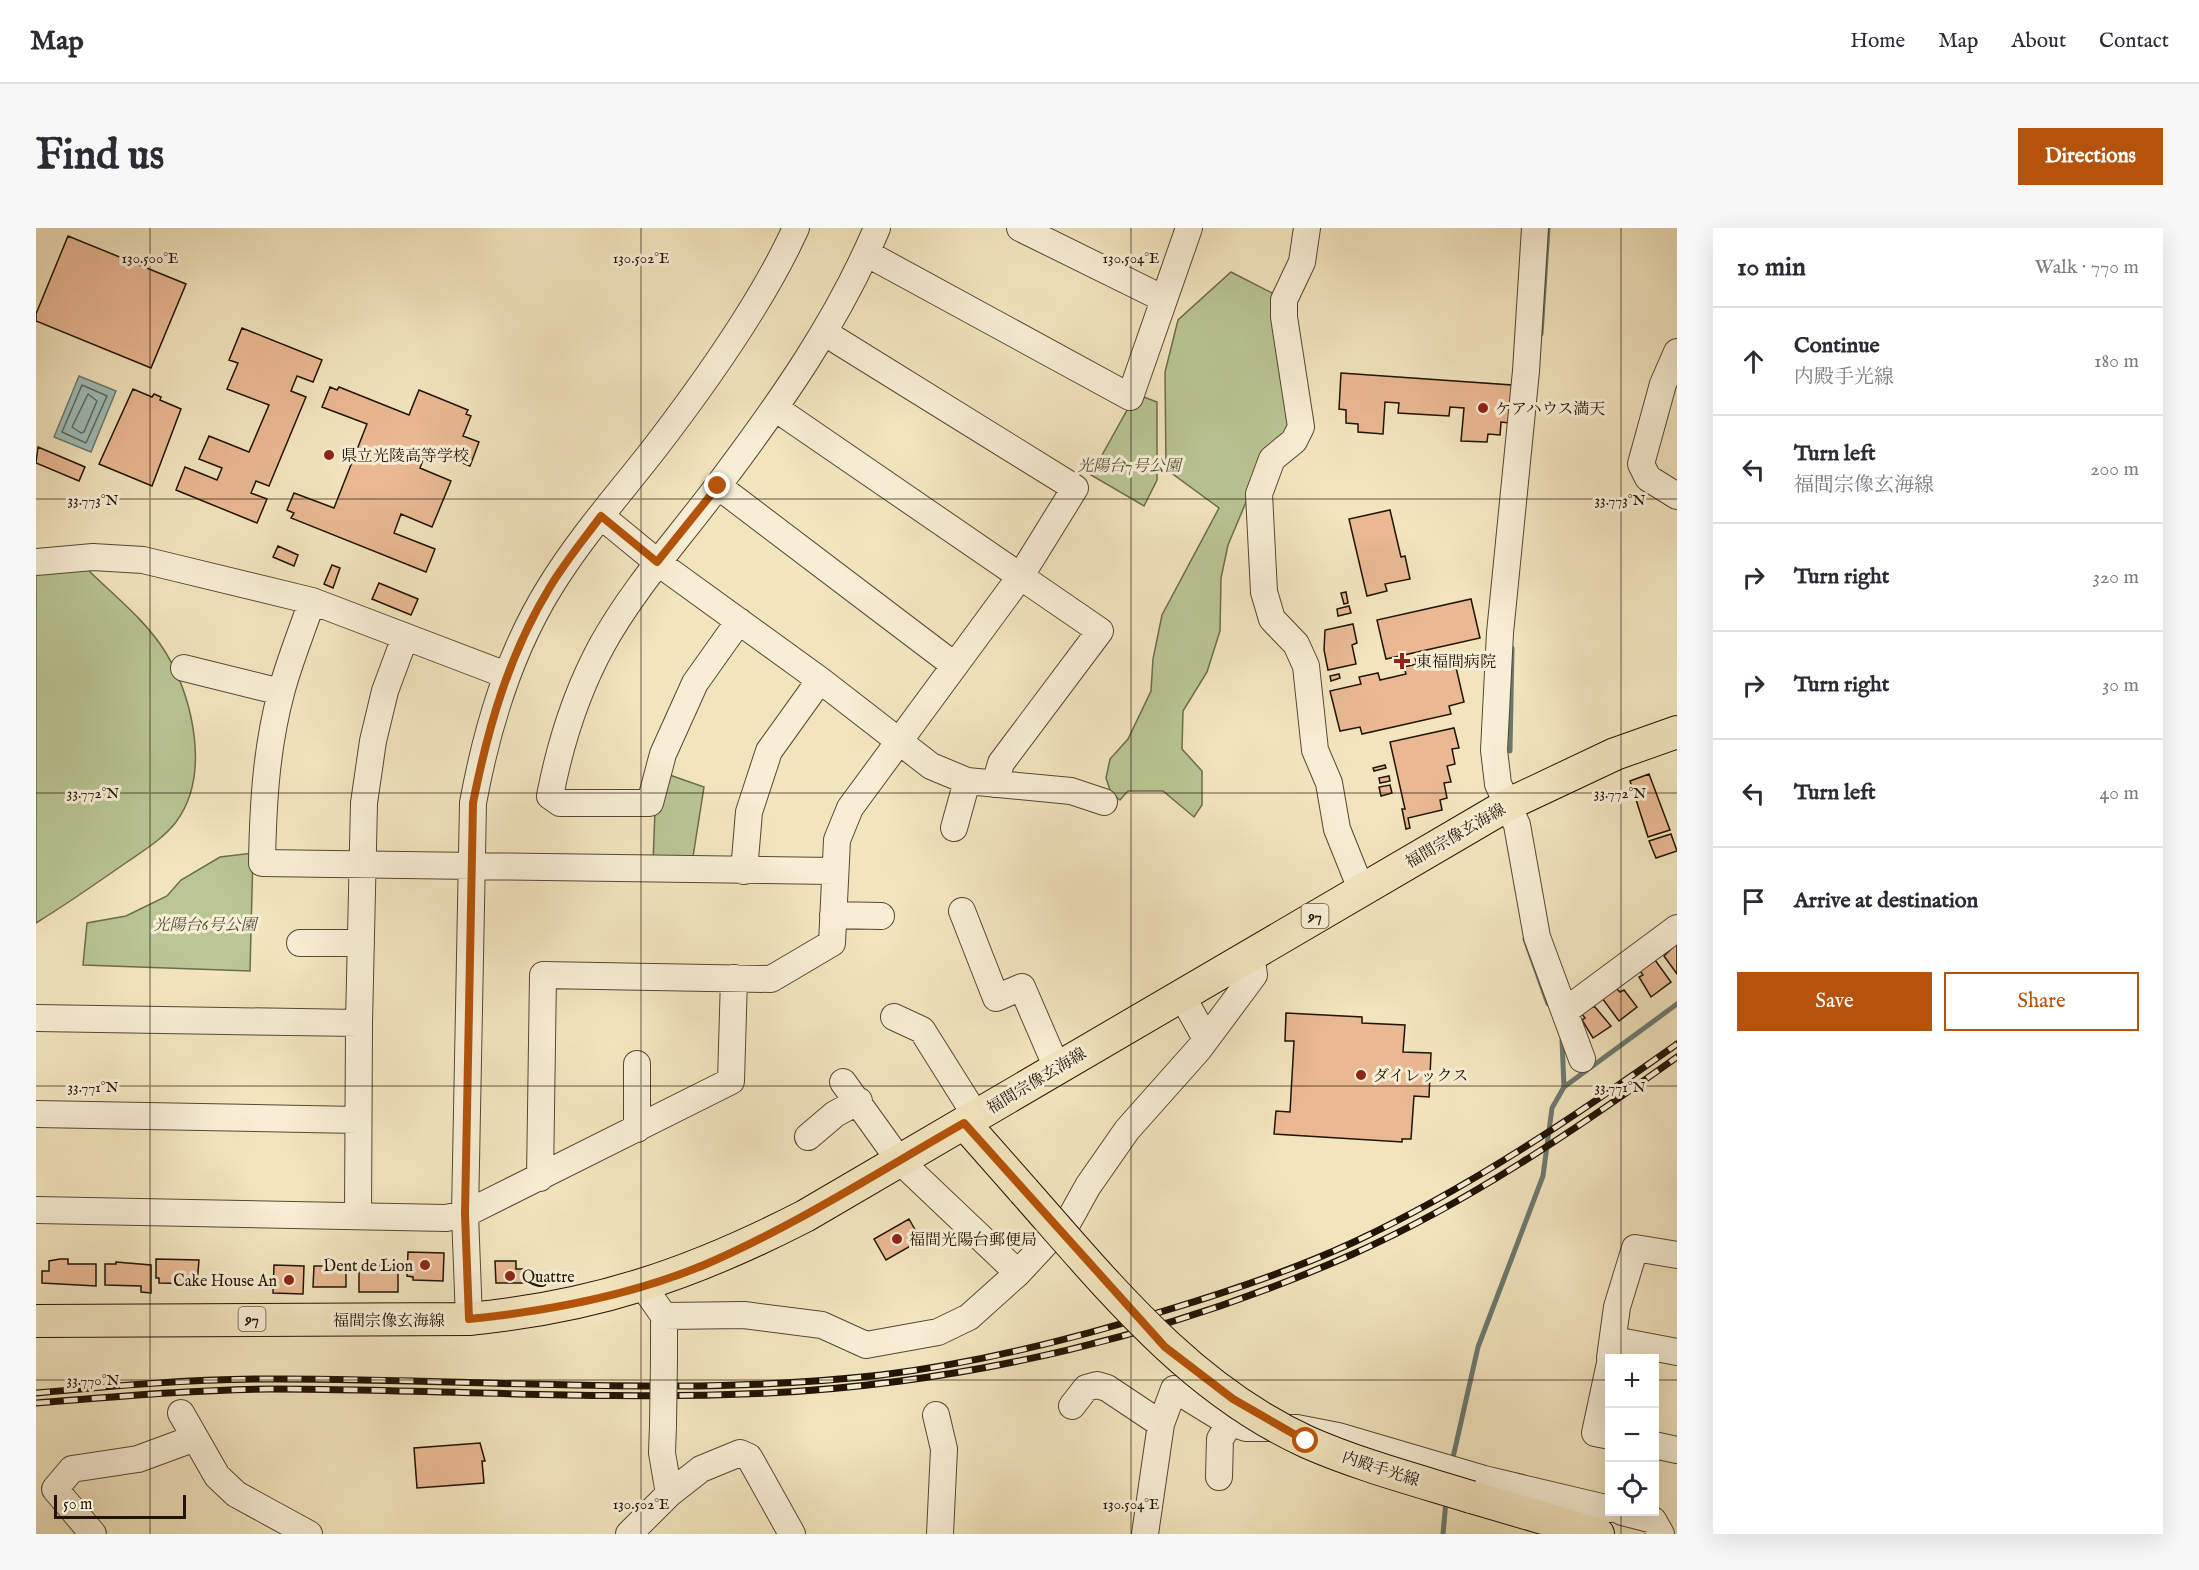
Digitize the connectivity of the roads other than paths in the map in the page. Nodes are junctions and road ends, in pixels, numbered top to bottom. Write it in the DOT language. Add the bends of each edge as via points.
graph roads {
  1 [pos="796,228"];
  2 [pos="877,228"];
  3 [pos="1020,228"];
  4 [pos="1189,228"];
  5 [pos="1307,228"];
  6 [pos="1534,228"];
  7 [pos="867,253"];
  8 [pos="1164,298"];
  9 [pos="825,333"];
  10 [pos="1677,352"];
  11 [pos="1670,388"];
  12 [pos="775,408"];
  13 [pos="718,486"];
  14 [pos="1677,496"];
  15 [pos="601,516"];
  16 [pos="36,562"];
  17 [pos="657,562"];
  18 [pos="1020,577"];
  19 [pos="312,601"];
  20 [pos="738,621"];
  21 [pos="405,637"];
  22 [pos="954,665"];
  23 [pos="184,668"];
  24 [pos="506,675"];
  25 [pos="820,680"];
  26 [pos="281,692"];
  27 [pos="1677,732"];
  28 [pos="899,741"];
  29 [pos="966,781"];
  30 [pos="995,784"];
  31 [pos="1104,802"];
  32 [pos="1509,804"];
  33 [pos="954,828"];
  34 [pos="362,864"];
  35 [pos="471,867"];
  36 [pos="744,871"];
  37 [pos="834,871"];
  38 [pos="1361,889"];
  39 [pos="962,911"];
  40 [pos="833,915"];
  41 [pos="881,916"];
  42 [pos="1677,928"];
  43 [pos="300,943"];
  44 [pos="361,944"];
  45 [pos="1251,955"];
  46 [pos="734,978"];
  47 [pos="1182,994"];
  48 [pos="1565,1011"];
  49 [pos="894,1017"];
  50 [pos="36,1018"];
  51 [pos="358,1023"];
  52 [pos="1206,1039"];
  53 [pos="1582,1059"];
  54 [pos="637,1064"];
  55 [pos="1058,1068"];
  56 [pos="36,1114"];
  57 [pos="970,1119"];
  58 [pos="358,1120"];
  59 [pos="637,1129"];
  60 [pos="808,1137"];
  61 [pos="899,1160"];
  62 [pos="540,1178"];
  63 [pos="36,1210"];
  64 [pos="465,1214"];
  65 [pos="358,1216"];
  66 [pos="1068,1222"];
  67 [pos="1045,1244"];
  68 [pos="1677,1256"];
  69 [pos="1018,1273"];
  70 [pos="643,1286"];
  71 [pos="664,1316"];
  72 [pos="469,1319"];
  73 [pos="36,1321"];
  74 [pos="1677,1353"];
  75 [pos="1611,1354"];
  76 [pos="1605,1384"];
  77 [pos="1072,1406"];
  78 [pos="181,1413"];
  79 [pos="936,1415"];
  80 [pos="1230,1423"];
  81 [pos="1161,1424"];
  82 [pos="1605,1435"];
  83 [pos="195,1438"];
  84 [pos="1659,1446"];
  85 [pos="1677,1450"];
  86 [pos="662,1453"];
  87 [pos="701,1470"];
  88 [pos="1219,1477"];
  89 [pos="669,1494"];
  90 [pos="1605,1508"];
  91 [pos="1638,1516"];
  92 [pos="278,1528"];
  93 [pos="93,1534"];
  94 [pos="309,1534"];
  95 [pos="628,1534"];
  96 [pos="792,1534"];
  97 [pos="940,1534"];
  98 [pos="1145,1534"];
  99 [pos="1598,1534"];
  100 [pos="1661,1534"];
  1 -- 15 [label="street" via="724,352"];
  2 -- 7 [label="street"];
  3 -- 8 [label="street"];
  4 -- 8 [label="street"];
  5 -- 38 [label="street" via="1302,262 1284,300 1301,426 1294,441 1272,459 1259,494 1264,592 1272,619 1296,644 1306,666 1315,750 1329,783 1337,829"];
  6 -- 32 [label="street" via="1494,750 1497,784"];
  7 -- 8 [label="street" via="1130,397"];
  7 -- 9 [label="street"];
  9 -- 12 [label="street"];
  9 -- 18 [label="street" via="1075,488"];
  10 -- 11 [label="street"];
  11 -- 14 [label="street" via="1641,464 1648,478"];
  12 -- 13 [label="street"];
  12 -- 18 [label="street"];
  13 -- 17 [label="street"];
  13 -- 22 [label="street"];
  15 -- 17 [label="street"];
  15 -- 24 [label="street" via="550,586"];
  16 -- 19 [label="street" via="93,557 142,560"];
  17 -- 20 [label="street"];
  17 -- 20 [label="street" via="602,645 570,720 550,795 560,803 650,803 663,754 695,683"];
  18 -- 22 [label="street"];
  18 -- 30 [label="street" via="1100,631 1001,763"];
  19 -- 21 [label="street"];
  19 -- 26 [label="street"];
  20 -- 25 [label="street"];
  21 -- 24 [label="street"];
  21 -- 34 [label="street" via="385,691 373,741 364,802"];
  22 -- 28 [label="street"];
  23 -- 26 [label="street"];
  24 -- 35 [label="street" via="482,754 473,803"];
  25 -- 28 [label="street"];
  25 -- 36 [label="street" via="769,751 749,812"];
  26 -- 34 [label="street" via="263,798 262,863"];
  27 -- 32 [label="main road, 福間宗像玄海線 / 97" via="1615,754"];
  28 -- 29 [label="street" via="931,766"];
  28 -- 37 [label="street" via="850,808 837,840"];
  29 -- 30 [label="street"];
  29 -- 33 [label="street"];
  30 -- 31 [label="street" via="1071,791"];
  32 -- 38 [label="main road, 福間宗像玄海線 / 97"];
  32 -- 48 [label="street" via="1517,825 1537,937"];
  34 -- 35 [label="street"];
  34 -- 44 [label="street"];
  35 -- 36 [label="street"];
  35 -- 64 [label="street"];
  36 -- 37 [label="street"];
  37 -- 40 [label="street"];
  38 -- 45 [label="main road, 福間宗像玄海線 / 97"];
  39 -- 55 [label="street" via="996,998 1022,987"];
  40 -- 41 [label="street"];
  40 -- 46 [label="street" via="832,944 771,979"];
  42 -- 48 [label="street"];
  43 -- 44 [label="street"];
  44 -- 51 [label="street"];
  45 -- 47 [label="main road, 福間宗像玄海線 / 97"];
  45 -- 52 [label="street" via="1254,975"];
  46 -- 59 [label="street" via="731,1081"];
  46 -- 62 [label="street" via="543,975"];
  47 -- 52 [label="street"];
  47 -- 55 [label="main road, 福間宗像玄海線 / 97"];
  48 -- 53 [label="street"];
  49 -- 57 [label="street" via="922,1030"];
  50 -- 51 [label="street"];
  51 -- 58 [label="street"];
  52 -- 66 [label="street" via="1127,1130"];
  54 -- 59 [label="street"];
  55 -- 57 [label="main road, 福間宗像玄海線 / 97"];
  56 -- 58 [label="street"];
  57 -- 61 [label="main road, 福間宗像玄海線 / 97"];
  57 -- 99 [label="main road, 内殿手光線, bridge" via="1024,1191 1165,1347 1233,1399 1306,1441 1342,1456"];
  58 -- 65 [label="street"];
  59 -- 62 [label="street"];
  60 -- 61 [label="street" via="835,1114 851,1091"];
  61 -- 69 [label="street"];
  61 -- 70 [label="main road, 福間宗像玄海線 / 97" via="749,1245"];
  62 -- 64 [label="street"];
  63 -- 65 [label="street"];
  64 -- 65 [label="street" via="446,1218"];
  64 -- 72 [label="street"];
  67 -- 69 [label="street"];
  68 -- 75 [label="street" via="1635,1248 1617,1307"];
  69 -- 71 [label="street" via="969,1317 938,1332 866,1345 822,1325 744,1315"];
  70 -- 71 [label="street"];
  70 -- 72 [label="main road, 福間宗像玄海線 / 97" via="523,1314"];
  71 -- 86 [label="street, bridge"];
  72 -- 73 [label="main road, 福間宗像玄海線 / 97"];
  74 -- 75 [label="street"];
  76 -- 82 [label="street" via="1595,1433"];
  77 -- 81 [label="street" via="1086,1388 1097,1385"];
  78 -- 83 [label="street"];
  79 -- 97 [label="street" via="944,1449"];
  80 -- 81 [label="street" via="1174,1389"];
  80 -- 88 [label="street" via="1220,1439"];
  80 -- 90 [label="street" via="1246,1428 1298,1428 1338,1436 1484,1479"];
  81 -- 98 [label="street"];
  83 -- 92 [label="street" via="224,1482"];
  83 -- 93 [label="street" via="138,1459 72,1469 55,1489"];
  84 -- 85 [label="street"];
  86 -- 87 [label="street"];
  86 -- 89 [label="street"];
  87 -- 89 [label="street"];
  87 -- 96 [label="street" via="740,1453 749,1457"];
  89 -- 95 [label="street"];
  91 -- 100 [label="street" via="1653,1520"];
  92 -- 94 [label="street"];
}
